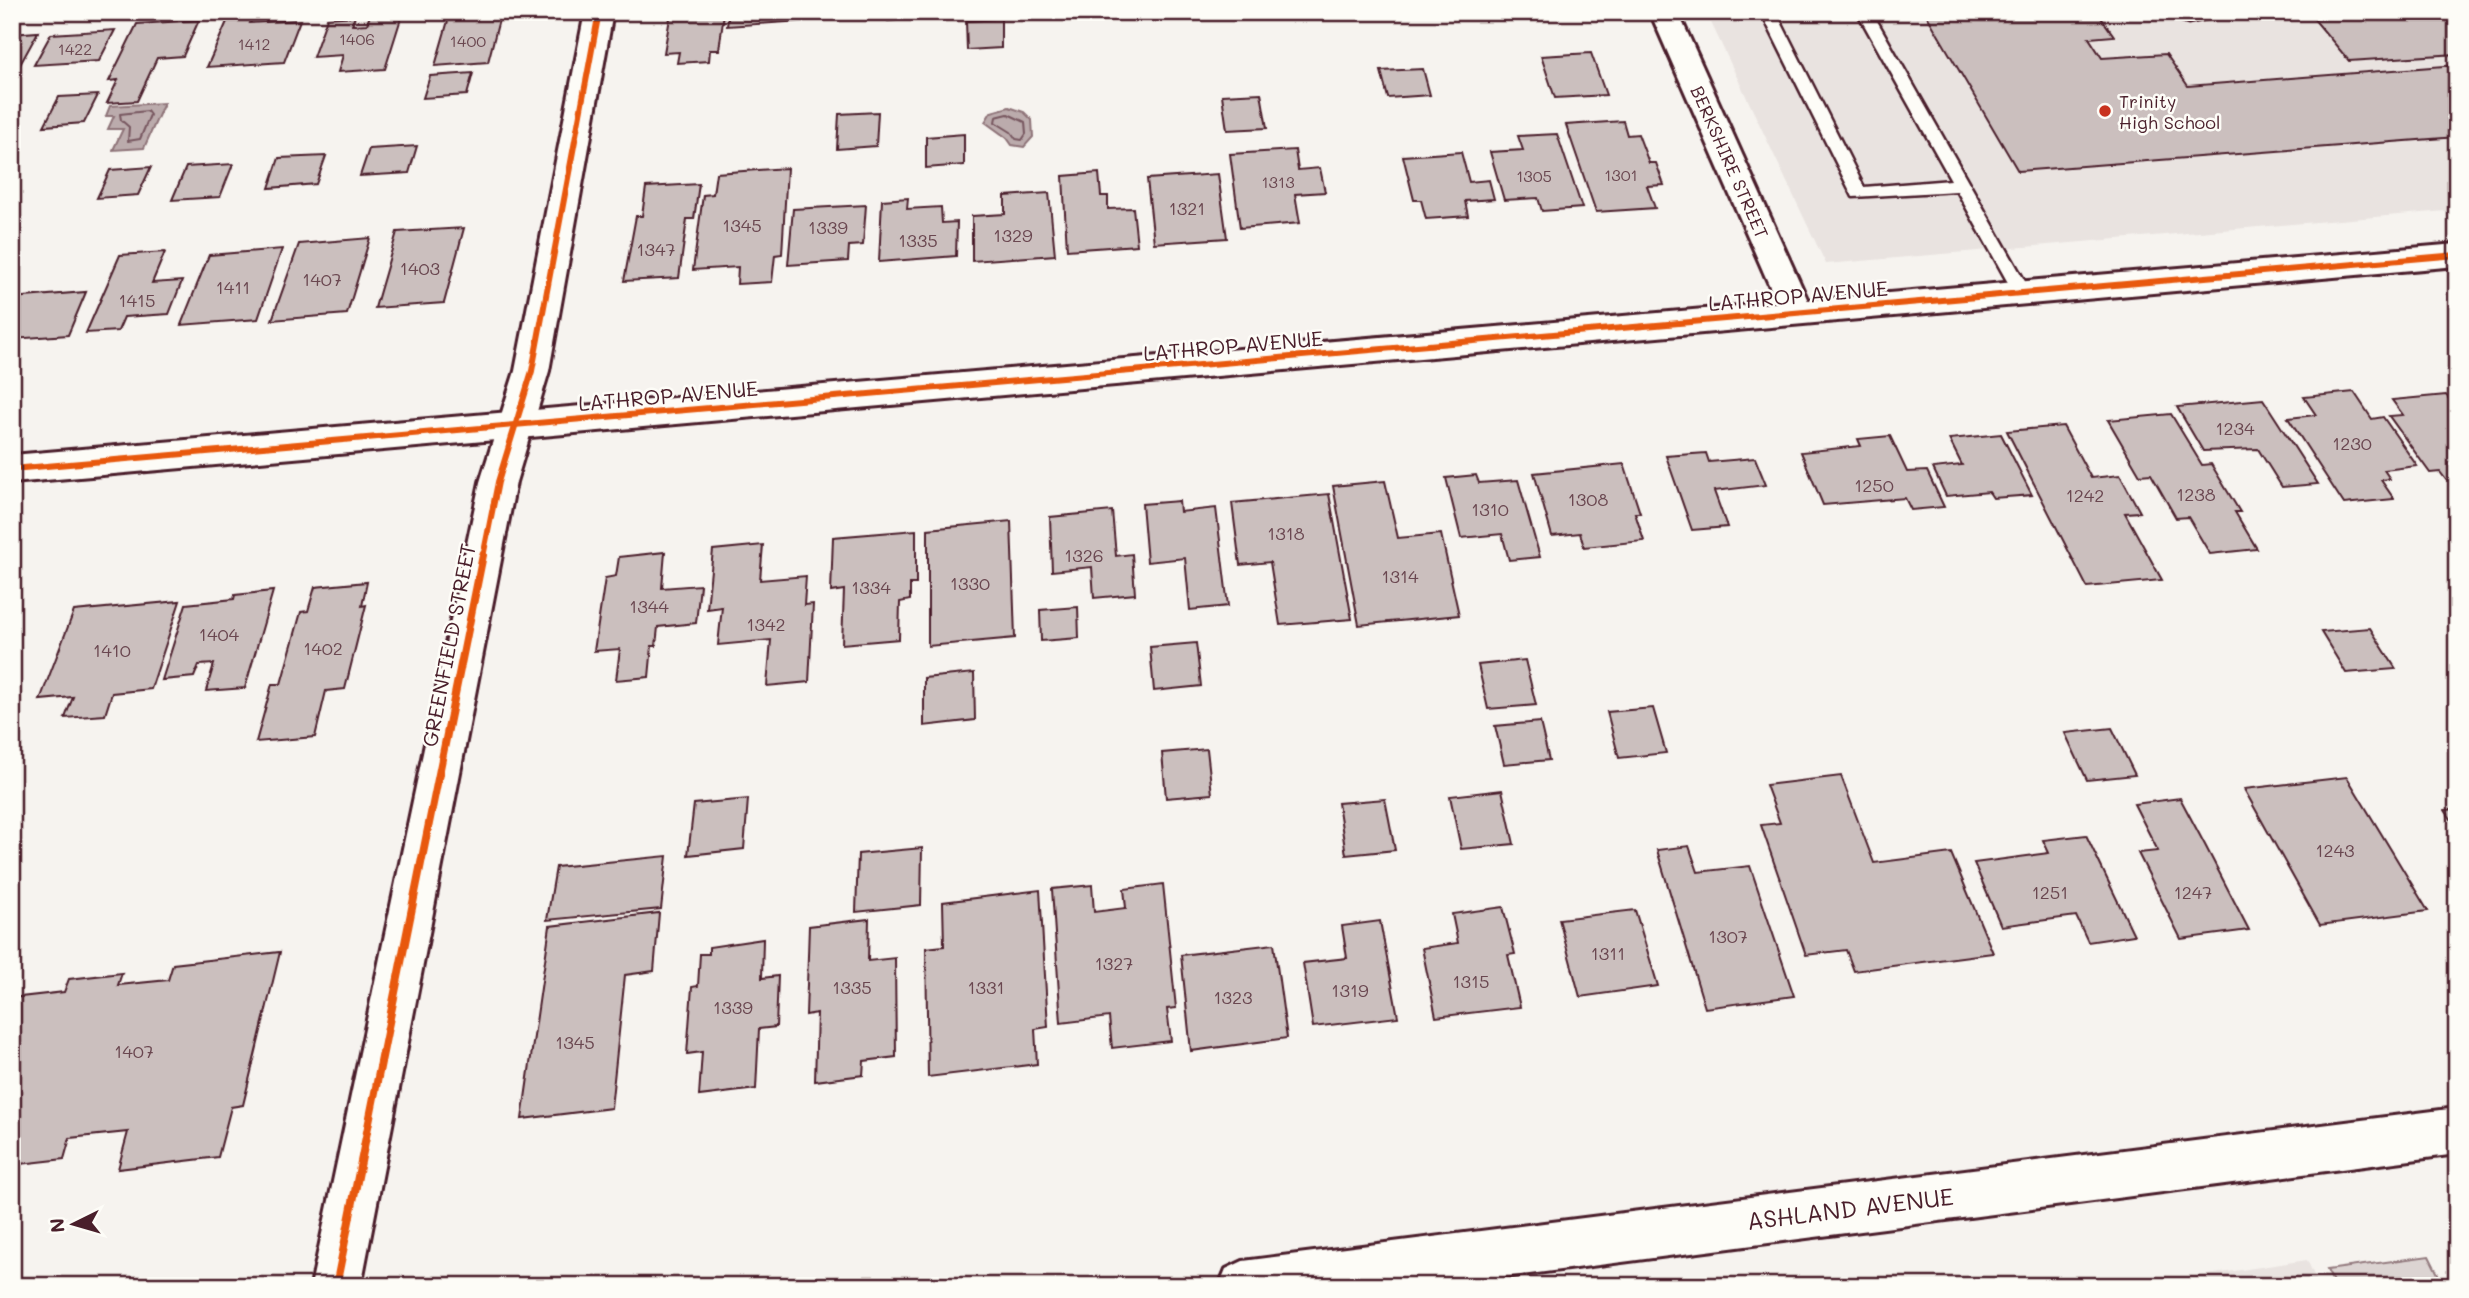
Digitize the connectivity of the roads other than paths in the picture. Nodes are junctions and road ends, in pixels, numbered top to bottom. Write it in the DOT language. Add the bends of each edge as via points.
graph roads {
  1 [pos="599,12"];
  2 [pos="1664,12"];
  3 [pos="1768,12"];
  4 [pos="1864,12"];
  5 [pos="2169,12"];
  6 [pos="2206,12"];
  7 [pos="1962,185"];
  8 [pos="2457,255"];
  9 [pos="2022,292"];
  10 [pos="1797,312"];
  11 [pos="516,426"];
  12 [pos="12,469"];
  13 [pos="2457,1131"];
  14 [pos="1446,1273"];
  15 [pos="336,1286"];
  16 [pos="1243,1286"];
  1 -- 11 [label="street, GREENFIELD STREET" via="532,371"];
  2 -- 10 [label="street, BERKSHIRE STREET"];
  3 -- 7 [label="lane" via="1859,193"];
  4 -- 7 [label="lane"];
  5 -- 6 [label="lane" via="2189,18"];
  7 -- 9 [label="lane"];
  8 -- 9 [label="street, LATHROP AVENUE"];
  9 -- 10 [label="street, LATHROP AVENUE"];
  10 -- 11 [label="street, LATHROP AVENUE"];
  11 -- 12 [label="street, LATHROP AVENUE"];
  11 -- 15 [label="street, GREENFIELD STREET" via="498,482"];
  13 -- 14 [label="street, ASHLAND AVENUE"];
  14 -- 16 [label="street, ASHLAND AVENUE"];
}
